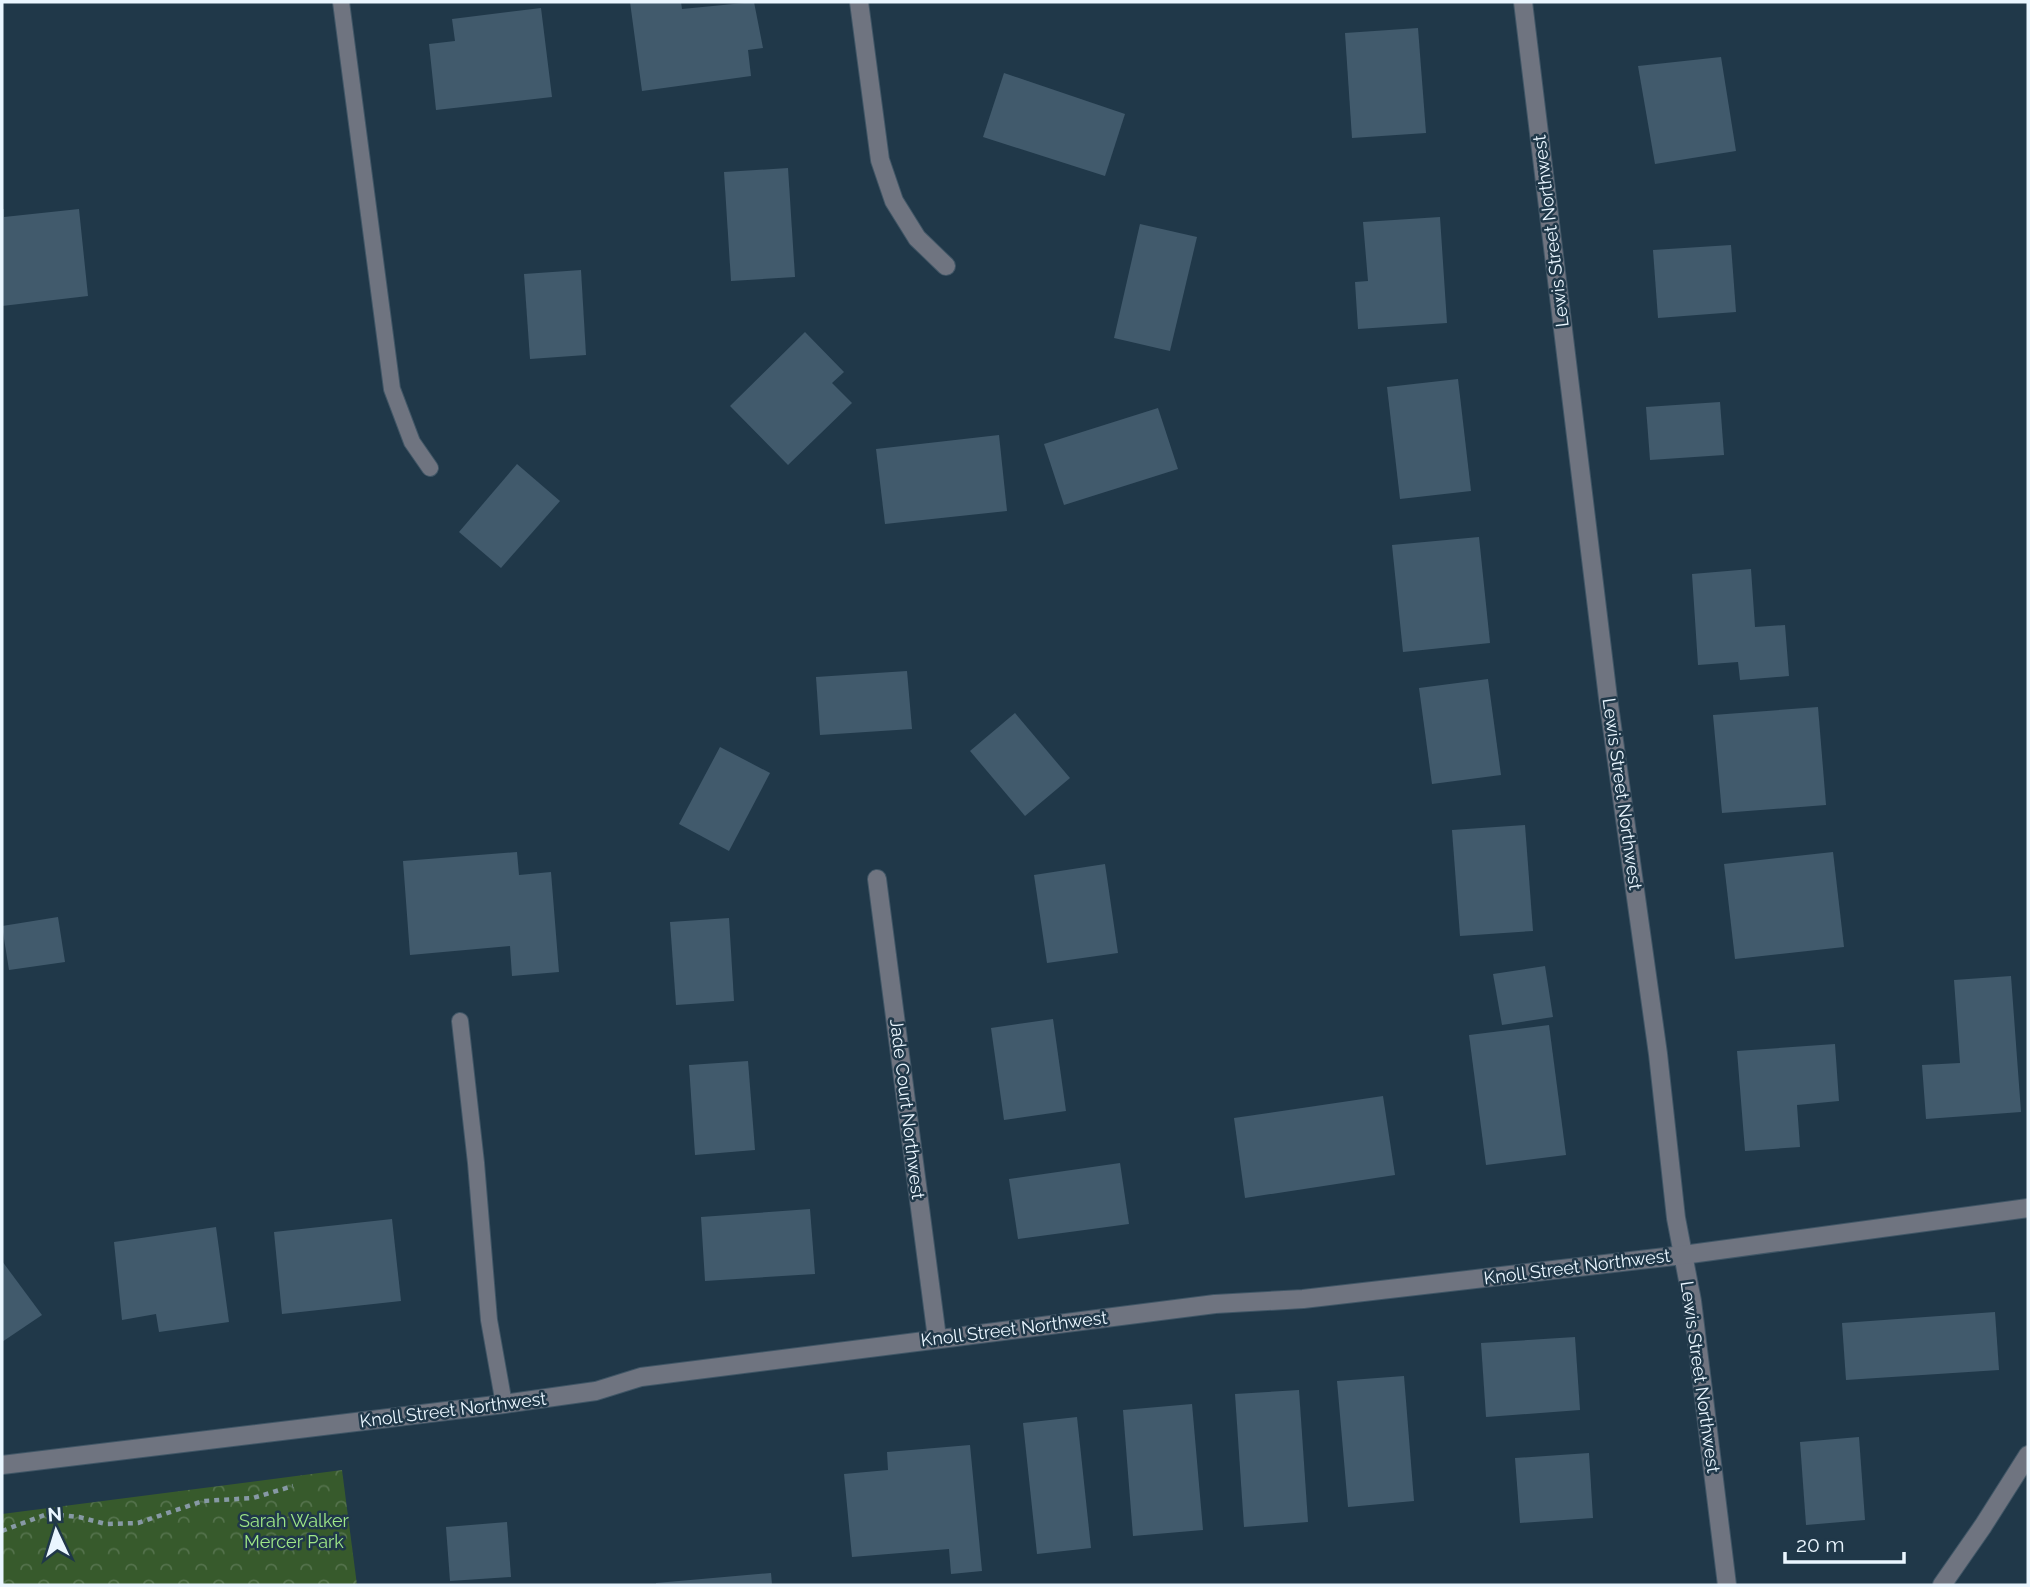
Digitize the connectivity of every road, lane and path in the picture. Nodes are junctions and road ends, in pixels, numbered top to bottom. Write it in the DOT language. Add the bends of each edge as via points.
graph roads {
  1 [pos="341,2"];
  2 [pos="859,2"];
  3 [pos="1523,2"];
  4 [pos="946,266"];
  5 [pos="430,468"];
  6 [pos="877,879"];
  7 [pos="460,1021"];
  8 [pos="2028,1208"];
  9 [pos="1683,1255"];
  10 [pos="937,1338"];
  11 [pos="504,1404"];
  12 [pos="2028,1455"];
  13 [pos="2,1465"];
  14 [pos="293,1486"];
  15 [pos="2,1531"];
  16 [pos="1727,1585"];
  17 [pos="1942,1585"];
  1 -- 5 [label="lane" via="392,390 412,442"];
  2 -- 4 [label="street" via="880,160 905,219"];
  3 -- 9 [label="street, Lewis Street Northwest" via="1608,698"];
  6 -- 10 [label="street, Jade Court Northwest"];
  7 -- 11 [label="lane" via="489,1320"];
  8 -- 9 [label="street, Knoll Street Northwest"];
  9 -- 10 [label="street, Knoll Street Northwest"];
  9 -- 16 [label="street, Lewis Street Northwest"];
  10 -- 11 [label="street, Knoll Street Northwest" via="641,1377 596,1391"];
  11 -- 13 [label="street, Knoll Street Northwest"];
  12 -- 17 [label="street"];
  14 -- 15 [label="path" via="253,1498 203,1500 138,1523 106,1524 47,1514"];
}
